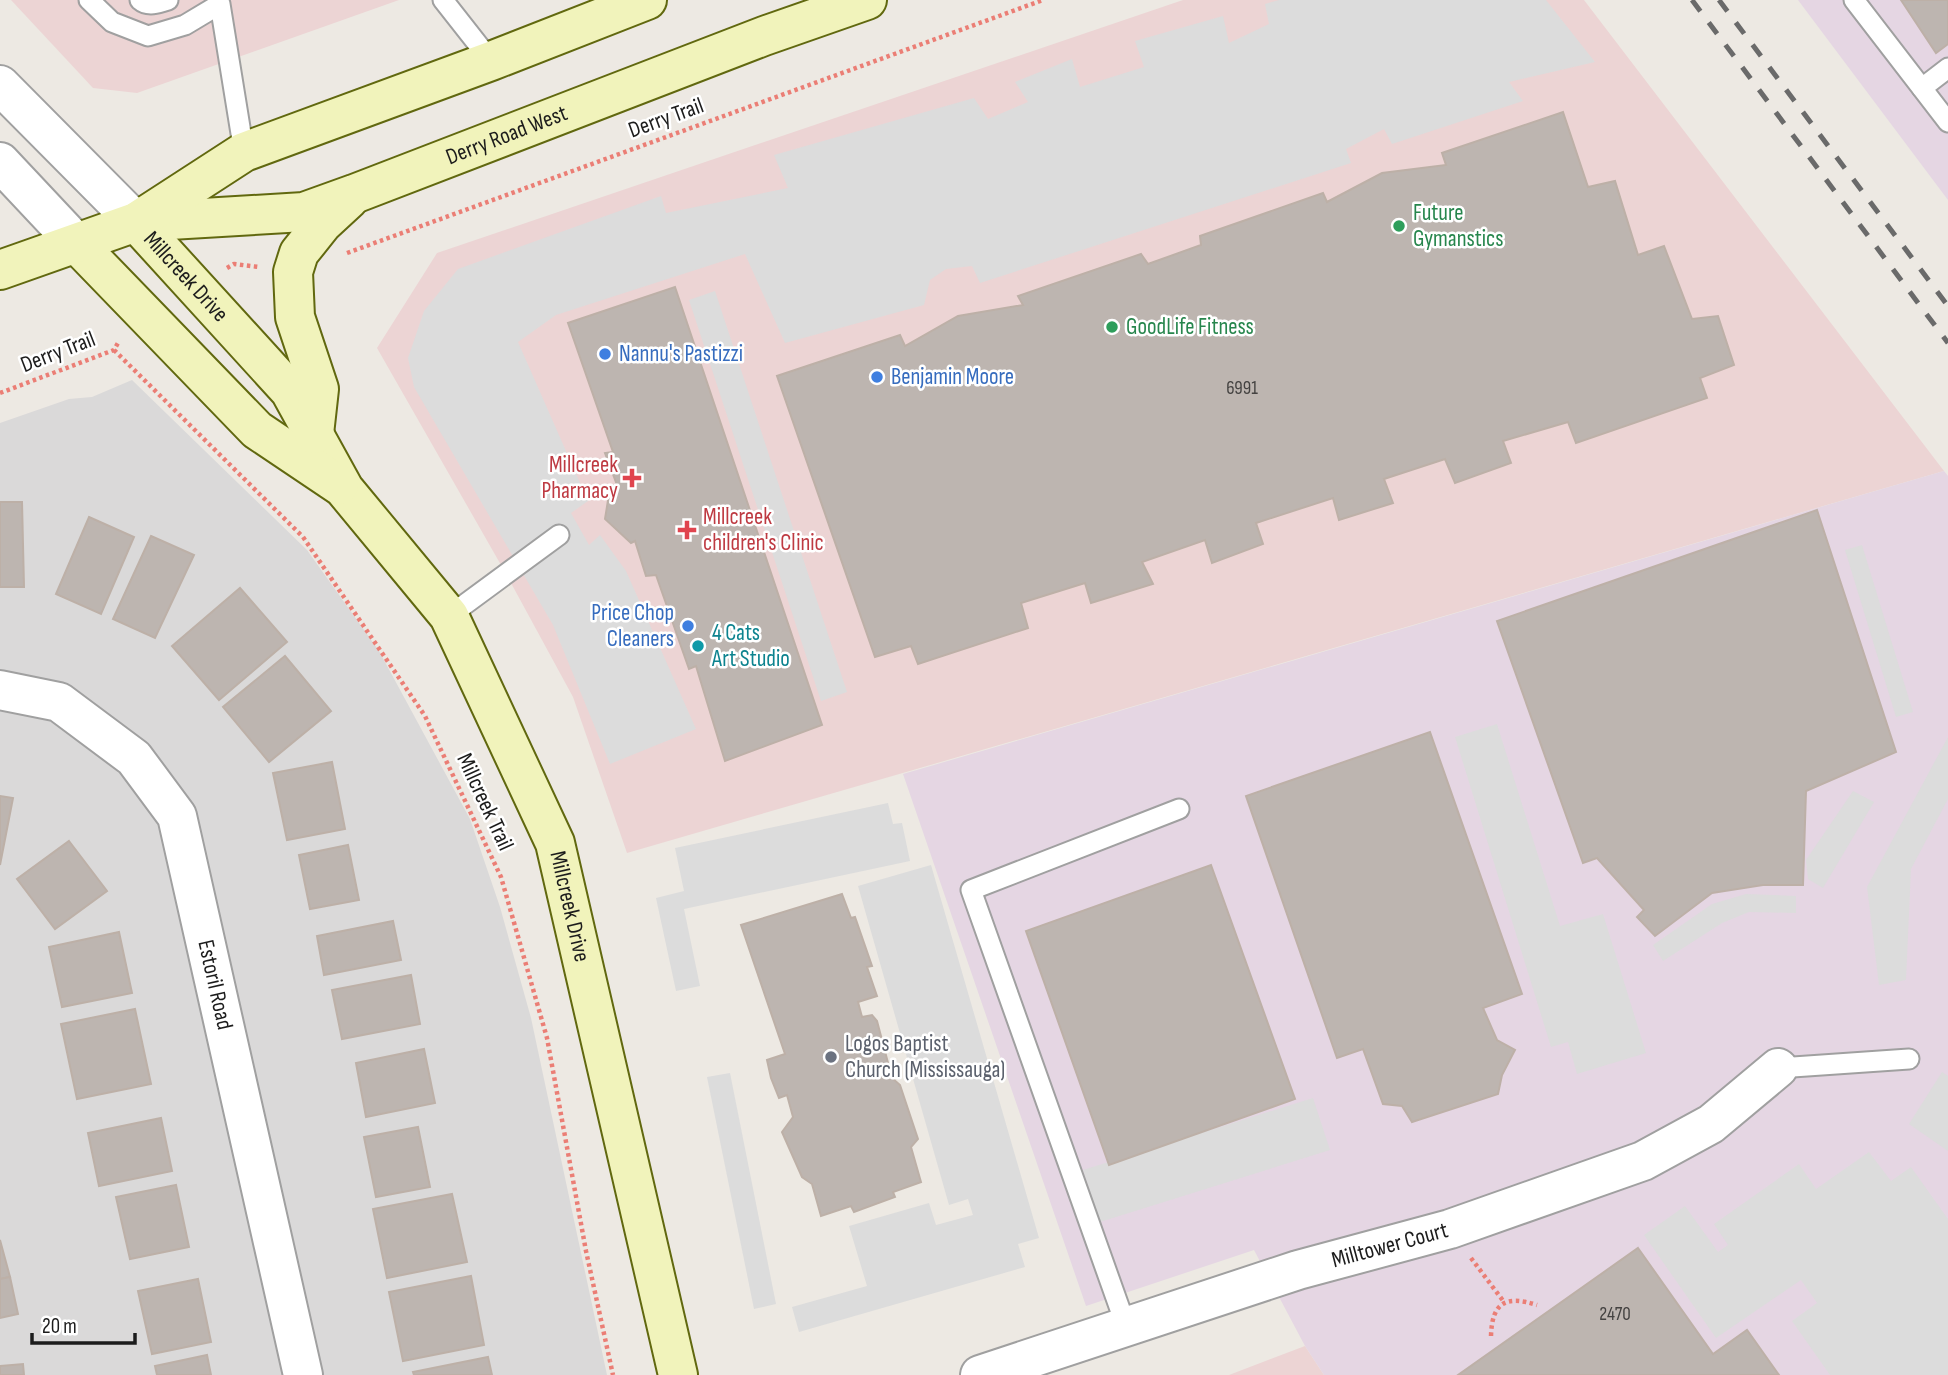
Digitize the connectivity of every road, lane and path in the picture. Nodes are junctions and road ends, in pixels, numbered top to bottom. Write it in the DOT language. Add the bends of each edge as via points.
graph roads {
  1 [pos="89,0"];
  2 [pos="140,0"];
  3 [pos="168,0"];
  4 [pos="443,0"];
  5 [pos="647,0"];
  6 [pos="867,0"];
  7 [pos="1043,0"];
  8 [pos="1854,0"];
  9 [pos="223,1"];
  10 [pos="491,61"];
  11 [pos="1948,68"];
  12 [pos="0,85"];
  13 [pos="1922,88"];
  14 [pos="1948,122"];
  15 [pos="244,152"];
  16 [pos="0,162"];
  17 [pos="354,194"];
  18 [pos="136,222"];
  19 [pos="77,244"];
  20 [pos="230,256"];
  21 [pos="337,261"];
  22 [pos="234,264"];
  23 [pos="266,268"];
  24 [pos="0,270"];
  25 [pos="224,270"];
  26 [pos="121,336"];
  27 [pos="114,350"];
  28 [pos="0,393"];
  29 [pos="314,434"];
  30 [pos="344,489"];
  31 [pos="559,535"];
  32 [pos="449,616"];
  33 [pos="0,690"];
  34 [pos="1179,808"];
  35 [pos="1909,1059"];
  36 [pos="1778,1068"];
  37 [pos="1450,1229"];
  38 [pos="1504,1302"];
  39 [pos="1537,1305"];
  40 [pos="1126,1326"];
  41 [pos="1491,1336"];
  42 [pos="303,1375"];
  43 [pos="613,1375"];
  44 [pos="678,1375"];
  45 [pos="980,1375"];
  1 -- 9 [label="lane" via="112,22 149,36 185,25"];
  2 -- 3 [label="lane" via="156,4"];
  4 -- 10 [label="lane"];
  5 -- 10 [label="main road, Derry Road West"];
  6 -- 17 [label="main road, Derry Road West"];
  7 -- 21 [label="path, Derry Trail" via="359,248"];
  8 -- 13 [label="lane"];
  9 -- 15 [label="lane"];
  10 -- 15 [label="main road, Derry Road West"];
  11 -- 13 [label="lane"];
  12 -- 18 [label="street, Millcreek Drive"];
  13 -- 14 [label="lane"];
  15 -- 18 [label="main road, Derry Road West"];
  16 -- 19 [label="street, Millcreek Drive"];
  17 -- 18 [label="main road, Derry Road West" via="304,212"];
  17 -- 29 [label="main road" via="299,253 293,272 295,317 319,388"];
  18 -- 19 [label="main road, Derry Road West"];
  18 -- 29 [label="main road, Millcreek Drive" via="290,391"];
  19 -- 24 [label="main road, Derry Road West"];
  19 -- 30 [label="main road, Millcreek Drive" via="257,430"];
  20 -- 22 [label="path"];
  22 -- 23 [label="path"];
  22 -- 25 [label="path"];
  26 -- 27 [label="path, Derry Trail"];
  27 -- 28 [label="path, Derry Trail"];
  27 -- 43 [label="path, Millcreek Trail" via="303,537 425,716 501,877 547,1038"];
  29 -- 30 [label="main road, Millcreek Drive"];
  30 -- 32 [label="main road, Millcreek Drive"];
  31 -- 32 [label="lane"];
  32 -- 44 [label="main road, Millcreek Drive" via="555,844"];
  33 -- 42 [label="street, Estoril Road" via="59,702 134,758 177,816"];
  34 -- 40 [label="lane" via="971,890"];
  35 -- 36 [label="lane"];
  36 -- 37 [label="street, Milltower Court" via="1711,1124 1643,1161"];
  37 -- 38 [label="path"];
  37 -- 40 [label="street, Milltower Court" via="1298,1270"];
  38 -- 39 [label="path" via="1521,1299"];
  38 -- 41 [label="path" via="1491,1322"];
  40 -- 45 [label="street, Milltower Court"];
}
